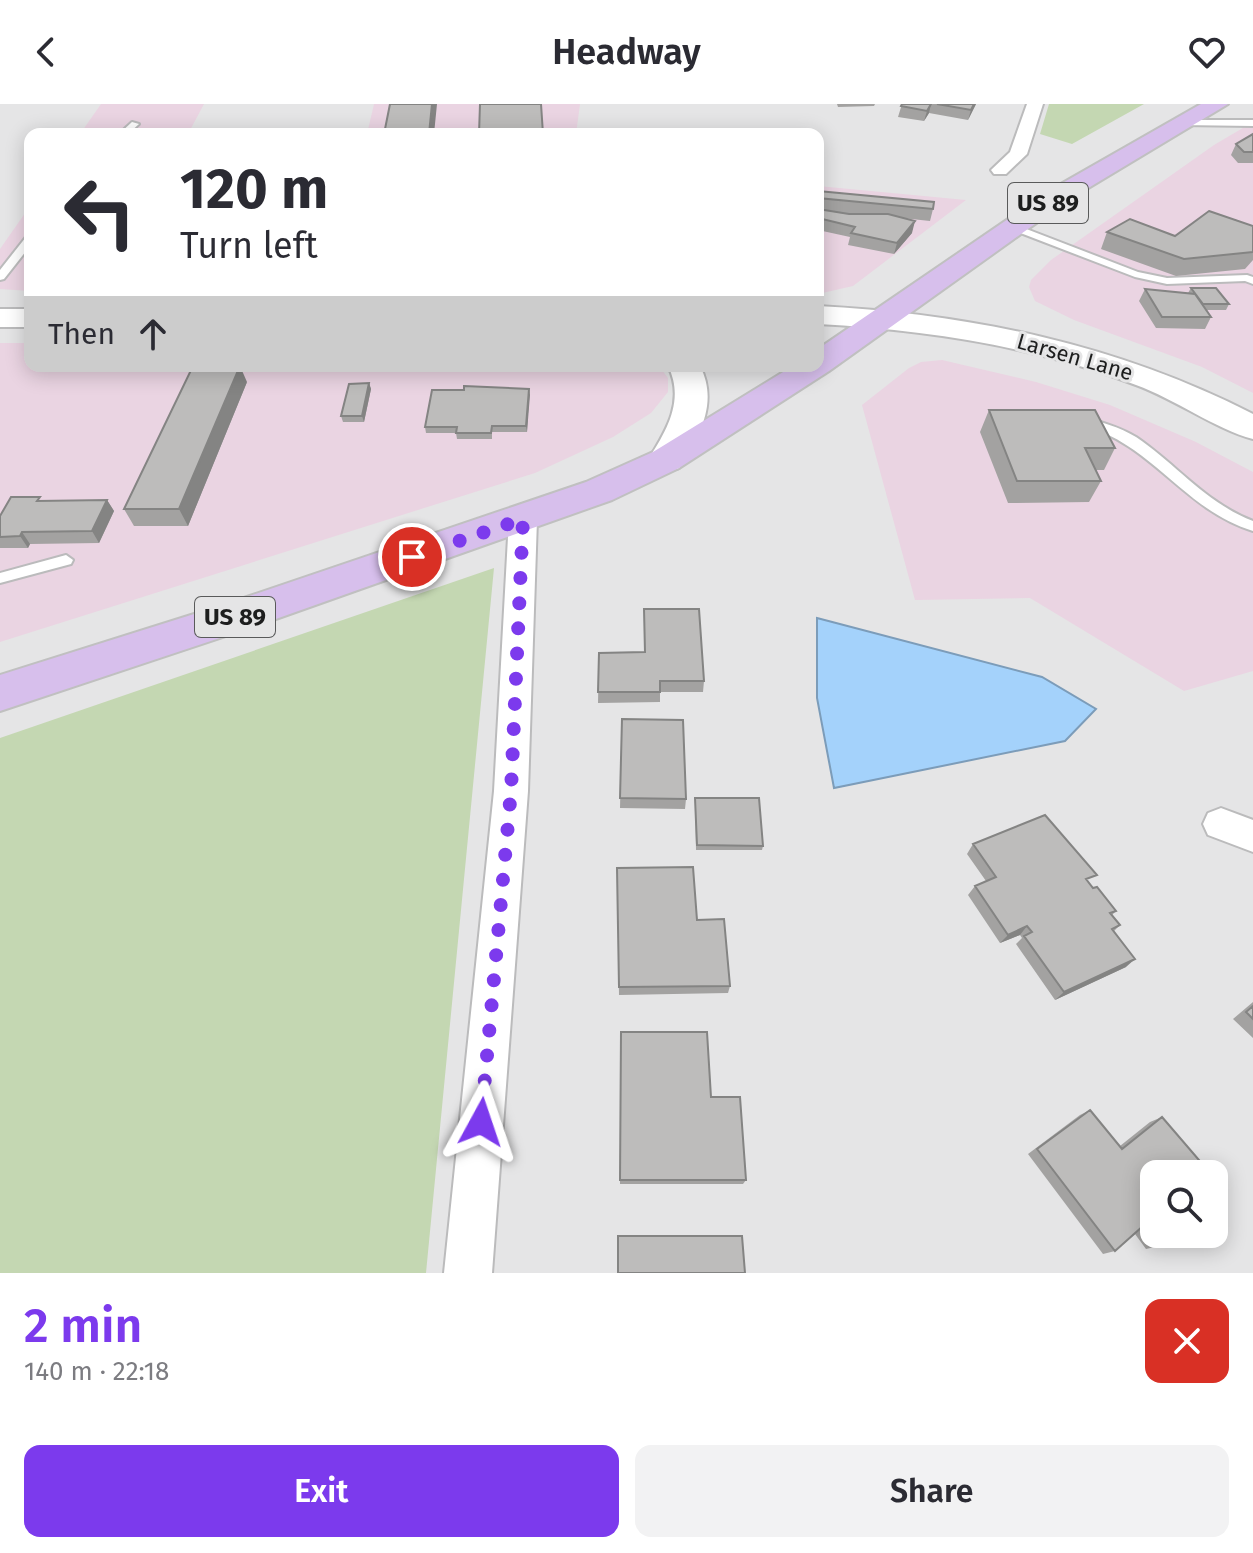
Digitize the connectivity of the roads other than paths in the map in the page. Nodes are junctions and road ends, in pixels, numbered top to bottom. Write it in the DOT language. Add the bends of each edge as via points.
graph roads {
  1 [pos="1035,104"];
  2 [pos="1217,104"];
  3 [pos="1184,123"];
  4 [pos="1253,123"];
  5 [pos="135,124"];
  6 [pos="130,128"];
  7 [pos="1000,170"];
  8 [pos="1013,227"];
  9 [pos="24,247"];
  10 [pos="0,277"];
  11 [pos="1253,281"];
  12 [pos="824,315"];
  13 [pos="887,317"];
  14 [pos="0,318"];
  15 [pos="24,318"];
  16 [pos="824,360"];
  17 [pos="687,372"];
  18 [pos="806,372"];
  19 [pos="1075,419"];
  20 [pos="1253,428"];
  21 [pos="666,460"];
  22 [pos="523,519"];
  23 [pos="1253,526"];
  24 [pos="66,560"];
  25 [pos="0,578"];
  26 [pos="0,693"];
  27 [pos="468,1273"];
  1 -- 7 [label="street" via="1018,154"];
  2 -- 3 [label="main road, US 89"];
  3 -- 4 [label="lane"];
  3 -- 8 [label="main road, US 89"];
  5 -- 6 [label="lane"];
  8 -- 11 [label="lane" via="1135,274 1167,281"];
  8 -- 13 [label="main road, US 89"];
  9 -- 10 [label="lane"];
  12 -- 13 [label="main road, Larsen Lane"];
  13 -- 16 [label="main road, US 89"];
  13 -- 20 [label="main road, Larsen Lane" via="1092,359 1190,395"];
  14 -- 15 [label="main road"];
  17 -- 21 [label="main road" via="692,406"];
  18 -- 21 [label="main road, US 89"];
  19 -- 23 [label="lane" via="1111,428 1216,507"];
  21 -- 22 [label="main road, US 89"];
  22 -- 26 [label="main road, US 89"];
  22 -- 27 [label="street" via="511,791"];
  24 -- 25 [label="lane"];
}
